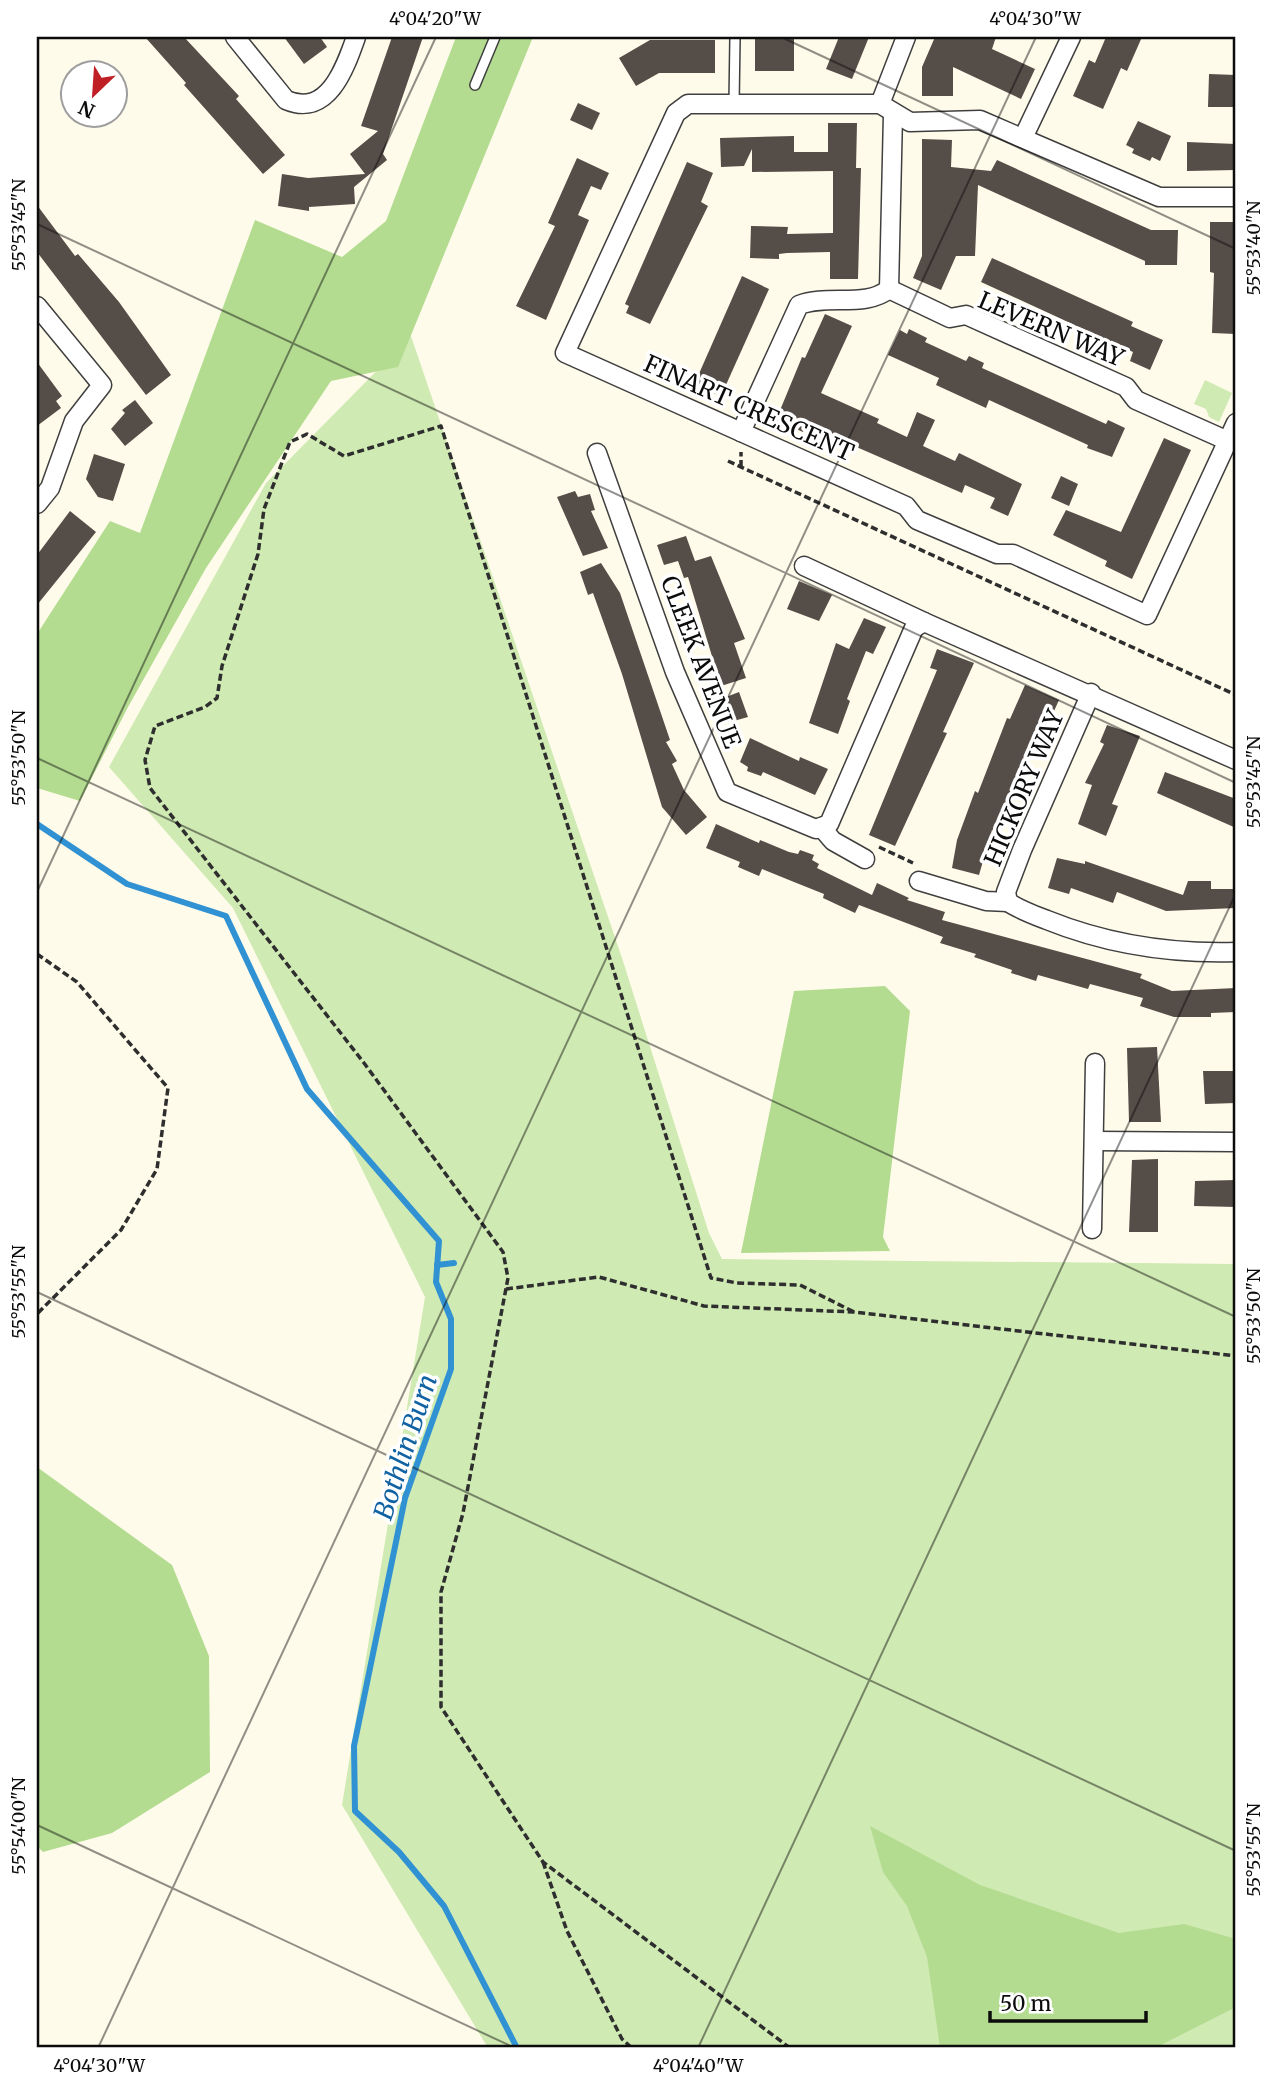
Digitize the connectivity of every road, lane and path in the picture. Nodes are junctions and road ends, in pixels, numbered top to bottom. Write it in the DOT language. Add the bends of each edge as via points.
graph roads {
  1 [pos="235,37"];
  2 [pos="356,37"];
  3 [pos="495,37"];
  4 [pos="735,37"];
  5 [pos="906,37"];
  6 [pos="1070,37"];
  7 [pos="475,85"];
  8 [pos="734,104"];
  9 [pos="886,109"];
  10 [pos="1023,138"];
  11 [pos="1236,197"];
  12 [pos="889,289"];
  13 [pos="37,306"];
  14 [pos="1236,423"];
  15 [pos="741,432"];
  16 [pos="1228,441"];
  17 [pos="597,453"];
  18 [pos="728,461"];
  19 [pos="37,504"];
  20 [pos="804,566"];
  21 [pos="924,622"];
  22 [pos="1091,693"];
  23 [pos="1236,695"];
  24 [pos="1236,760"];
  25 [pos="821,827"];
  26 [pos="865,859"];
  27 [pos="919,881"];
  28 [pos="1008,902"];
  29 [pos="1236,953"];
  30 [pos="37,954"];
  31 [pos="1095,1063"];
  32 [pos="1095,1141"];
  33 [pos="1236,1142"];
  34 [pos="1092,1229"];
  35 [pos="506,1289"];
  36 [pos="854,1312"];
  37 [pos="37,1314"];
  38 [pos="1236,1356"];
  39 [pos="543,1861"];
  40 [pos="632,2048"];
  41 [pos="790,2048"];
  1 -- 2 [label="street" via="286,100 313,104 340,78"];
  3 -- 7 [label="lane"];
  4 -- 8 [label="lane"];
  5 -- 9 [label="street"];
  6 -- 10 [label="street"];
  8 -- 9 [label="street, FINART CRESCENT"];
  8 -- 15 [label="street, FINART CRESCENT" via="688,104 676,113 565,353"];
  9 -- 10 [label="street, FINART CRESCENT" via="910,122 979,120"];
  9 -- 12 [label="street"];
  10 -- 11 [label="street, FINART CRESCENT" via="1159,197"];
  12 -- 15 [label="street" via="878,298 813,300 799,305"];
  12 -- 16 [label="street, LEVERN WAY" via="950,318 966,315 1126,387 1136,400"];
  13 -- 19 [label="street" via="102,385 74,421 50,488"];
  14 -- 16 [label="street, FINART CRESCENT"];
  15 -- 16 [label="street, FINART CRESCENT" via="906,506 917,520 996,554 1013,554 1147,614"];
  17 -- 25 [label="street, CLEEK AVENUE" via="676,672 727,792 816,830"];
  18 -- 23 [label="path"];
  20 -- 21 [label="street"];
  21 -- 22 [label="street"];
  21 -- 25 [label="street" via="914,628 829,824"];
  22 -- 24 [label="street"];
  22 -- 28 [label="street, HICKORY WAY" via="1022,850 1006,892"];
  25 -- 26 [label="street, CLEEK AVENUE" via="833,841"];
  27 -- 28 [label="street, HICKORY WAY" via="986,901"];
  28 -- 29 [label="street, HICKORY WAY" via="1069,929 1131,946 1182,954"];
  30 -- 37 [label="path" via="77,982 168,1088 157,1169 121,1230"];
  31 -- 32 [label="street"];
  32 -- 33 [label="street"];
  32 -- 34 [label="street"];
  35 -- 36 [label="path" via="599,1277 704,1306"];
  35 -- 36 [label="path" via="509,1278 503,1252 364,1063 150,788 145,760 155,726 205,707 216,698 258,554 264,509 290,442 307,434 344,456 441,426 711,1278 800,1285"];
  35 -- 39 [label="path" via="463,1513 441,1592 441,1707"];
  36 -- 38 [label="path"];
  39 -- 40 [label="path" via="568,1931 622,2039"];
  39 -- 41 [label="path"];
}
